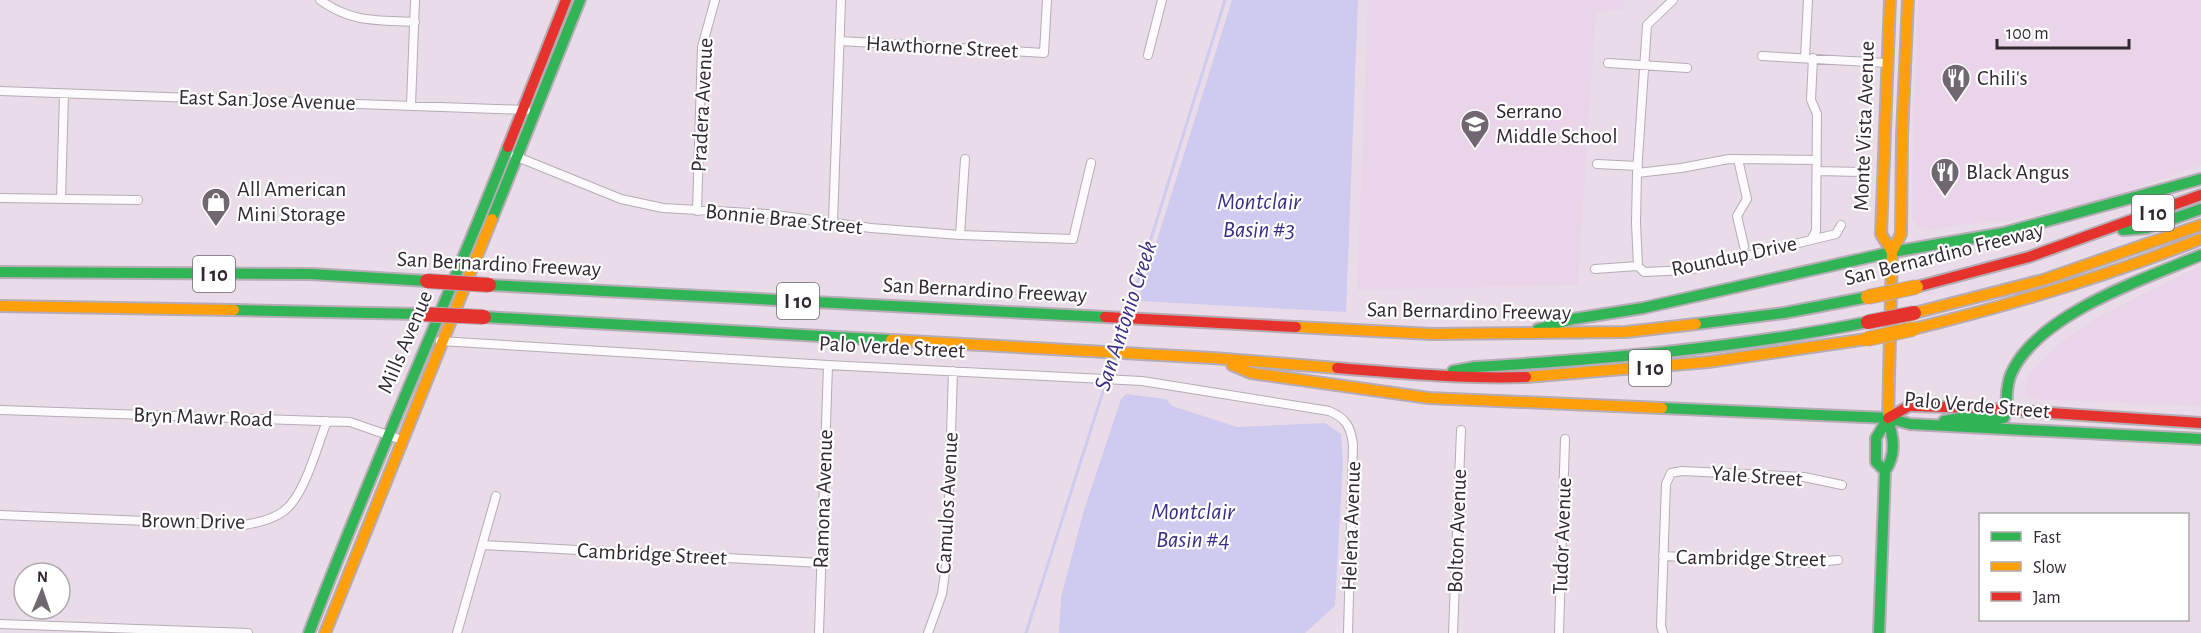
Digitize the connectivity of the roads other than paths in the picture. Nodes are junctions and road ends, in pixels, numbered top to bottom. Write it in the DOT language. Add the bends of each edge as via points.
graph roads {
  1 [pos="320,0"];
  2 [pos="416,0"];
  3 [pos="566,0"];
  4 [pos="580,0"];
  5 [pos="715,0"];
  6 [pos="841,0"];
  7 [pos="1047,0"];
  8 [pos="1162,0"];
  9 [pos="1673,0"];
  10 [pos="1808,0"];
  11 [pos="1890,0"];
  12 [pos="1908,0"];
  13 [pos="415,22"];
  14 [pos="840,41"];
  15 [pos="1148,55"];
  16 [pos="1762,56"];
  17 [pos="1809,58"];
  18 [pos="1608,63"];
  19 [pos="1887,63"];
  20 [pos="1645,65"];
  21 [pos="1686,68"];
  22 [pos="0,92"];
  23 [pos="64,94"];
  24 [pos="411,105"];
  25 [pos="528,110"];
  26 [pos="511,154"];
  27 [pos="965,159"];
  28 [pos="1738,159"];
  29 [pos="1817,160"];
  30 [pos="1091,163"];
  31 [pos="1597,164"];
  32 [pos="1637,170"];
  33 [pos="1816,171"];
  34 [pos="1862,172"];
  35 [pos="2201,179"];
  36 [pos="2201,195"];
  37 [pos="0,198"];
  38 [pos="61,199"];
  39 [pos="138,201"];
  40 [pos="2201,209"];
  41 [pos="697,211"];
  42 [pos="833,222"];
  43 [pos="1840,225"];
  44 [pos="2201,225"];
  45 [pos="2106,231"];
  46 [pos="960,235"];
  47 [pos="2201,239"];
  48 [pos="1811,240"];
  49 [pos="1744,246"];
  50 [pos="1892,252"];
  51 [pos="2201,255"];
  52 [pos="1595,269"];
  53 [pos="1641,269"];
  54 [pos="0,272"];
  55 [pos="0,306"];
  56 [pos="1525,333"];
  57 [pos="437,340"];
  58 [pos="1213,358"];
  59 [pos="828,365"];
  60 [pos="953,371"];
  61 [pos="1431,376"];
  62 [pos="0,410"];
  63 [pos="2006,410"];
  64 [pos="1888,418"];
  65 [pos="327,421"];
  66 [pos="1346,421"];
  67 [pos="2201,423"];
  68 [pos="1927,424"];
  69 [pos="1461,430"];
  70 [pos="388,435"];
  71 [pos="2201,439"];
  72 [pos="402,440"];
  73 [pos="1565,440"];
  74 [pos="1842,485"];
  75 [pos="496,496"];
  76 [pos="0,515"];
  77 [pos="483,545"];
  78 [pos="1663,556"];
  79 [pos="1838,560"];
  80 [pos="821,563"];
  81 [pos="0,624"];
  82 [pos="248,633"];
  83 [pos="309,633"];
  84 [pos="325,633"];
  85 [pos="457,633"];
  86 [pos="819,633"];
  87 [pos="928,633"];
  88 [pos="1348,633"];
  89 [pos="1454,633"];
  90 [pos="1558,633"];
  91 [pos="1663,633"];
  92 [pos="1879,633"];
  1 -- 13 [label="street" via="355,18"];
  2 -- 13 [label="street"];
  3 -- 25 [label="main road, Mills Avenue"];
  4 -- 25 [label="main road, Mills Avenue"];
  5 -- 41 [label="street, Pradera Avenue" via="702,47"];
  6 -- 14 [label="street"];
  7 -- 14 [label="street, Hawthorne Street" via="1044,53"];
  8 -- 15 [label="street"];
  9 -- 20 [label="street" via="1647,25"];
  10 -- 17 [label="street, Roundup Drive"];
  11 -- 19 [label="main road, Monte Vista Avenue"];
  12 -- 50 [label="main road, Monte Vista Avenue" via="1901,234"];
  13 -- 24 [label="street"];
  14 -- 42 [label="street"];
  16 -- 17 [label="street"];
  17 -- 19 [label="street"];
  17 -- 29 [label="street, Roundup Drive" via="1810,100 1817,114"];
  18 -- 20 [label="street"];
  19 -- 50 [label="main road, Monte Vista Avenue" via="1881,234"];
  20 -- 21 [label="street"];
  20 -- 32 [label="street"];
  22 -- 23 [label="street, East San Jose Avenue"];
  23 -- 24 [label="street, East San Jose Avenue"];
  23 -- 38 [label="street"];
  24 -- 25 [label="street, East San Jose Avenue"];
  25 -- 26 [label="main road, Mills Avenue"];
  26 -- 41 [label="street, Bonnie Brae Street" via="621,199"];
  26 -- 57 [label="main road, Mills Avenue"];
  27 -- 46 [label="street"];
  28 -- 29 [label="street"];
  28 -- 32 [label="street"];
  28 -- 49 [label="street" via="1747,199 1737,216"];
  29 -- 33 [label="street, Roundup Drive"];
  30 -- 46 [label="street, Bonnie Brae Street" via="1072,238"];
  31 -- 32 [label="street"];
  32 -- 53 [label="street" via="1636,223"];
  33 -- 34 [label="street"];
  33 -- 48 [label="street, Roundup Drive" via="1816,231"];
  35 -- 50 [label="main road" via="2003,233"];
  36 -- 45 [label="main road, San Bernardino Freeway / I 10"];
  37 -- 38 [label="street"];
  38 -- 39 [label="street"];
  40 -- 45 [label="main road" via="2147,228"];
  41 -- 42 [label="street, Bonnie Brae Street"];
  42 -- 46 [label="street, Bonnie Brae Street"];
  43 -- 48 [label="street" via="1836,234"];
  44 -- 61 [label="main road, bridge" via="2043,280 1914,313 1772,341 1475,367"];
  45 -- 56 [label="main road, San Bernardino Freeway / I 10, bridge" via="2029,257 1916,287 1784,313 1626,332"];
  47 -- 61 [label="main road, I 10, bridge" via="2038,297 1867,339 1776,354 1631,369 1547,376"];
  48 -- 53 [label="street, Roundup Drive" via="1689,270"];
  50 -- 56 [label="main road" via="1636,309 1573,319"];
  50 -- 64 [label="main road, Monte Vista Avenue"];
  51 -- 63 [label="main road" via="2091,304 2032,343 2011,374"];
  52 -- 53 [label="street, Roundup Drive"];
  54 -- 56 [label="main road, San Bernardino Freeway / I 10, bridge" via="311,274 1432,334"];
  55 -- 58 [label="main road, I 10, bridge" via="419,314"];
  57 -- 59 [label="street, Palo Verde Street"];
  57 -- 70 [label="main road, Mills Avenue"];
  57 -- 72 [label="main road, Mills Avenue"];
  58 -- 61 [label="main road, I 10"];
  58 -- 64 [label="main road" via="1251,373 1429,398"];
  59 -- 60 [label="street, Palo Verde Street"];
  59 -- 80 [label="street, Ramona Avenue"];
  60 -- 66 [label="street, Palo Verde Street" via="1142,381 1329,411"];
  60 -- 87 [label="street, Camulos Avenue" via="947,558 938,609"];
  62 -- 65 [label="street, Bryn Mawr Road"];
  63 -- 64 [label="main road, Palo Verde Street" via="1909,406"];
  63 -- 67 [label="main road, Palo Verde Street"];
  63 -- 68 [label="main road" via="2000,419 1965,417"];
  64 -- 68 [label="main road, Palo Verde Street"];
  64 -- 92 [label="main road, Monte Vista Avenue" via="1876,438 1876,462 1885,471"];
  65 -- 70 [label="street, Bryn Mawr Road" via="350,422"];
  65 -- 76 [label="street, Brown Drive" via="292,503 265,521 244,525"];
  66 -- 88 [label="street, Helena Avenue" via="1353,445"];
  68 -- 71 [label="main road, Palo Verde Street"];
  69 -- 89 [label="street, Bolton Avenue"];
  70 -- 72 [label="street, Bryn Mawr Road"];
  70 -- 83 [label="main road, Mills Avenue"];
  72 -- 84 [label="main road, Mills Avenue"];
  73 -- 90 [label="street, Tudor Avenue"];
  74 -- 78 [label="street, Yale Street" via="1804,477 1671,473 1666,484"];
  75 -- 77 [label="street"];
  77 -- 80 [label="street, Cambridge Street"];
  77 -- 85 [label="street"];
  78 -- 79 [label="street, Cambridge Street" via="1803,563"];
  78 -- 91 [label="street"];
  80 -- 86 [label="street, Ramona Avenue"];
  81 -- 82 [label="street"];
}
